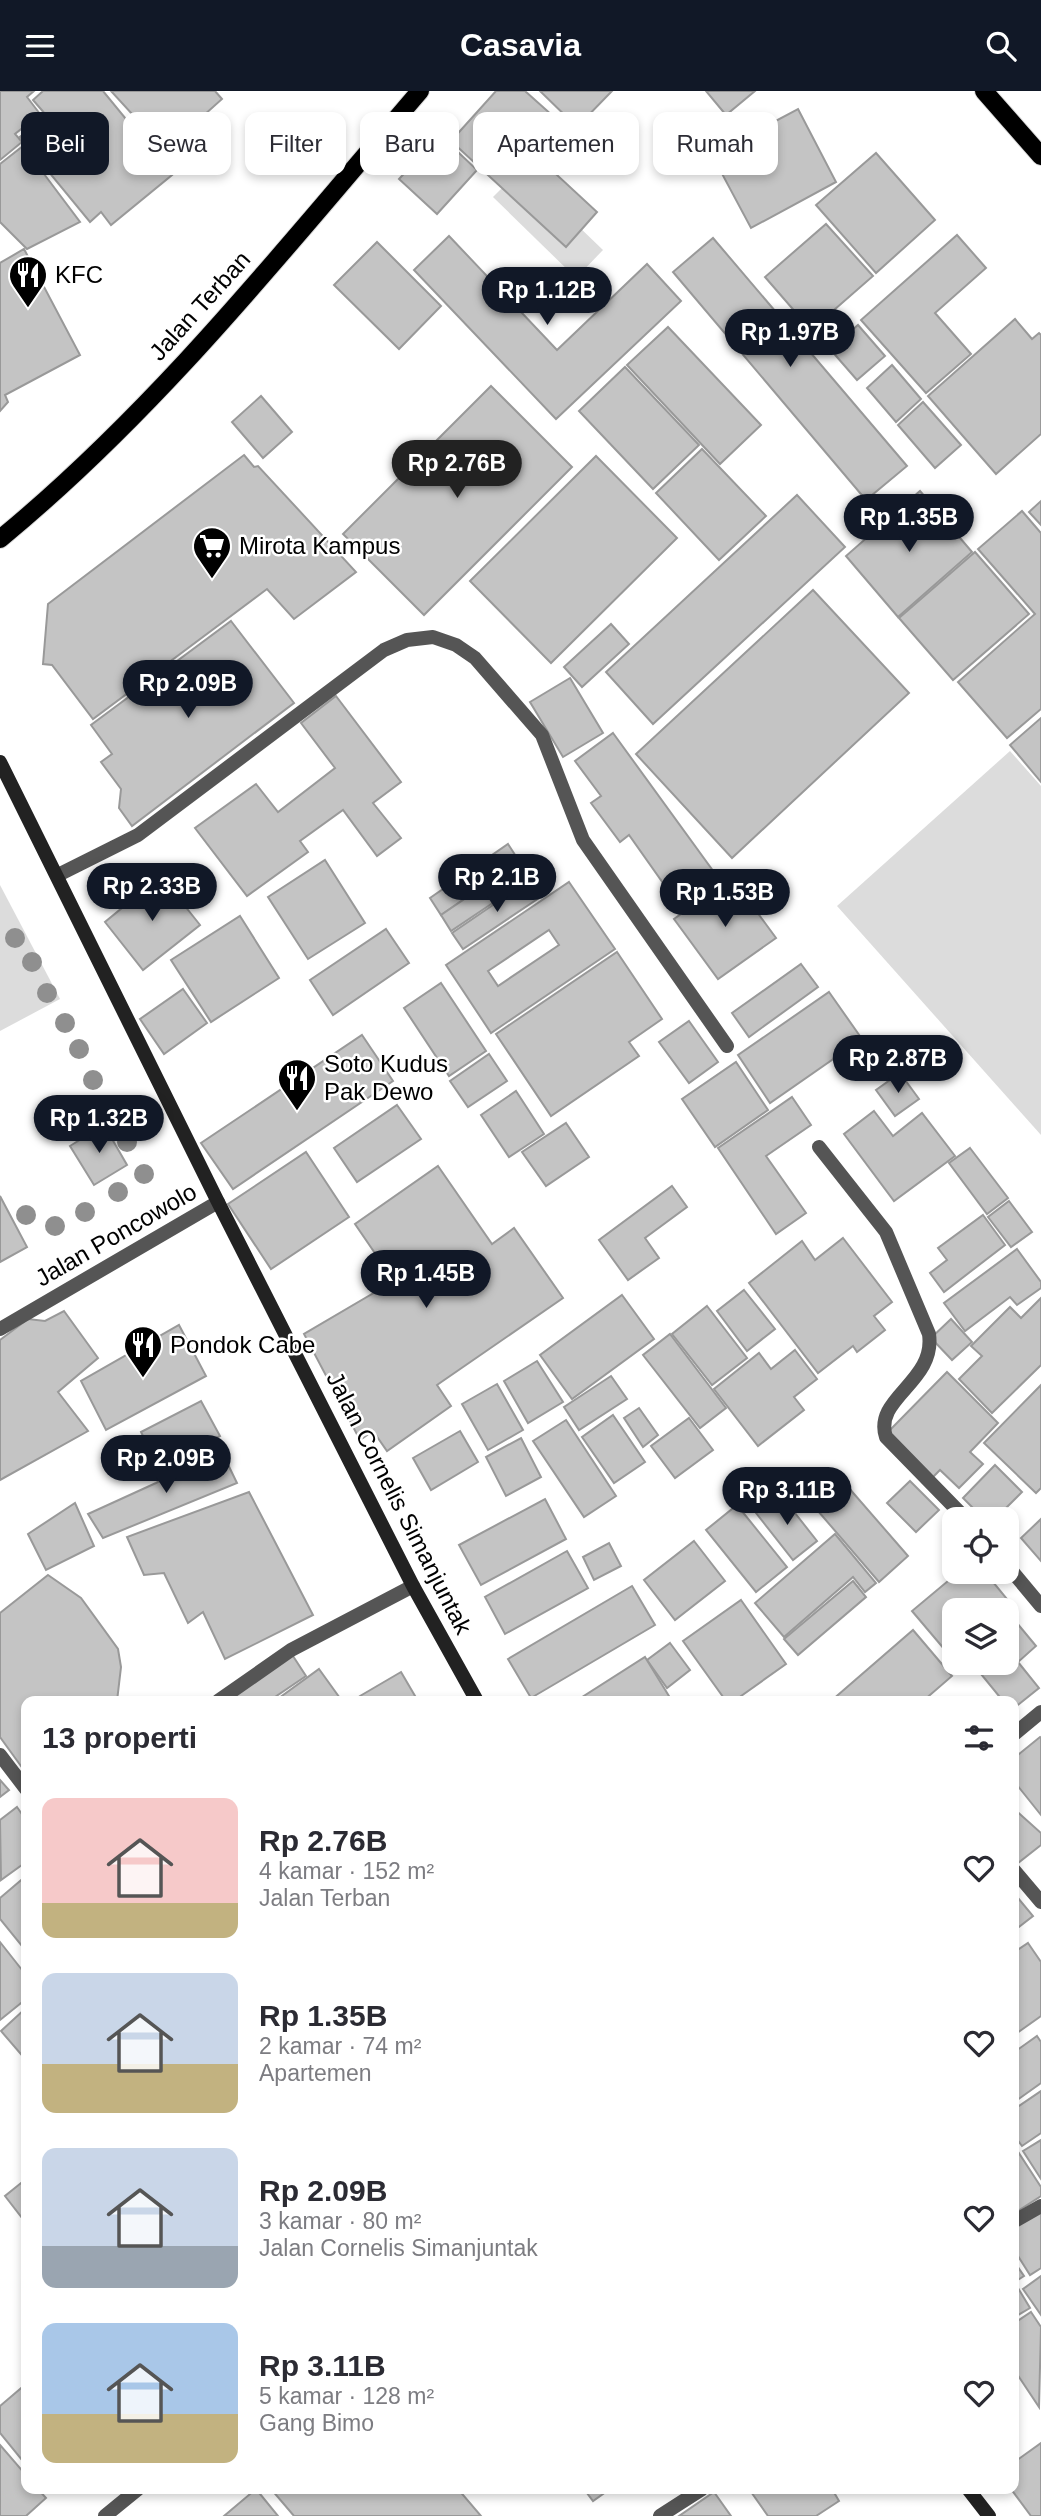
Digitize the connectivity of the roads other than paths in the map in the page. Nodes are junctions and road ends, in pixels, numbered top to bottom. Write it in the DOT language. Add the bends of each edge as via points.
graph roads {
  1 [pos="420,91"];
  2 [pos="984,91"];
  3 [pos="1041,156"];
  4 [pos="0,539"];
  5 [pos="0,762"];
  6 [pos="58,875"];
  7 [pos="727,1046"];
  8 [pos="818,1147"];
  9 [pos="218,1202"];
  10 [pos="0,1329"];
  11 [pos="954,1507"];
  12 [pos="1019,1580"];
  13 [pos="413,1586"];
  14 [pos="1041,1606"];
  15 [pos="225,1696"];
  16 [pos="474,1696"];
  17 [pos="1041,1712"];
  18 [pos="1019,1730"];
  19 [pos="0,1755"];
  20 [pos="21,1783"];
  21 [pos="1019,1876"];
  22 [pos="1041,1902"];
  23 [pos="1041,2206"];
  24 [pos="1019,2219"];
  25 [pos="132,2494"];
  26 [pos="694,2494"];
  27 [pos="972,2494"];
  28 [pos="105,2516"];
  29 [pos="660,2516"];
  30 [pos="989,2516"];
  1 -- 4 [label="main road, Jalan Terban" via="209,334 99,450"];
  2 -- 3 [label="main road"];
  5 -- 6 [label="main road, Jalan Cornelis Simanjuntak"];
  6 -- 7 [label="street" via="138,835 384,650 408,640 433,637 475,658 542,735 583,840"];
  6 -- 9 [label="main road, Jalan Cornelis Simanjuntak"];
  8 -- 11 [label="street" via="886,1232 929,1333 928,1360 887,1410 883,1423 886,1437"];
  9 -- 10 [label="street, Jalan Poncowolo"];
  9 -- 13 [label="main road, Jalan Cornelis Simanjuntak"];
  12 -- 14 [label="street"];
  13 -- 15 [label="street" via="291,1650"];
  13 -- 16 [label="main road, Jalan Cornelis Simanjuntak"];
  17 -- 18 [label="street"];
  19 -- 20 [label="street"];
  21 -- 22 [label="street"];
  23 -- 24 [label="street"];
  25 -- 28 [label="street"];
  26 -- 29 [label="street"];
  27 -- 30 [label="main road"];
}
